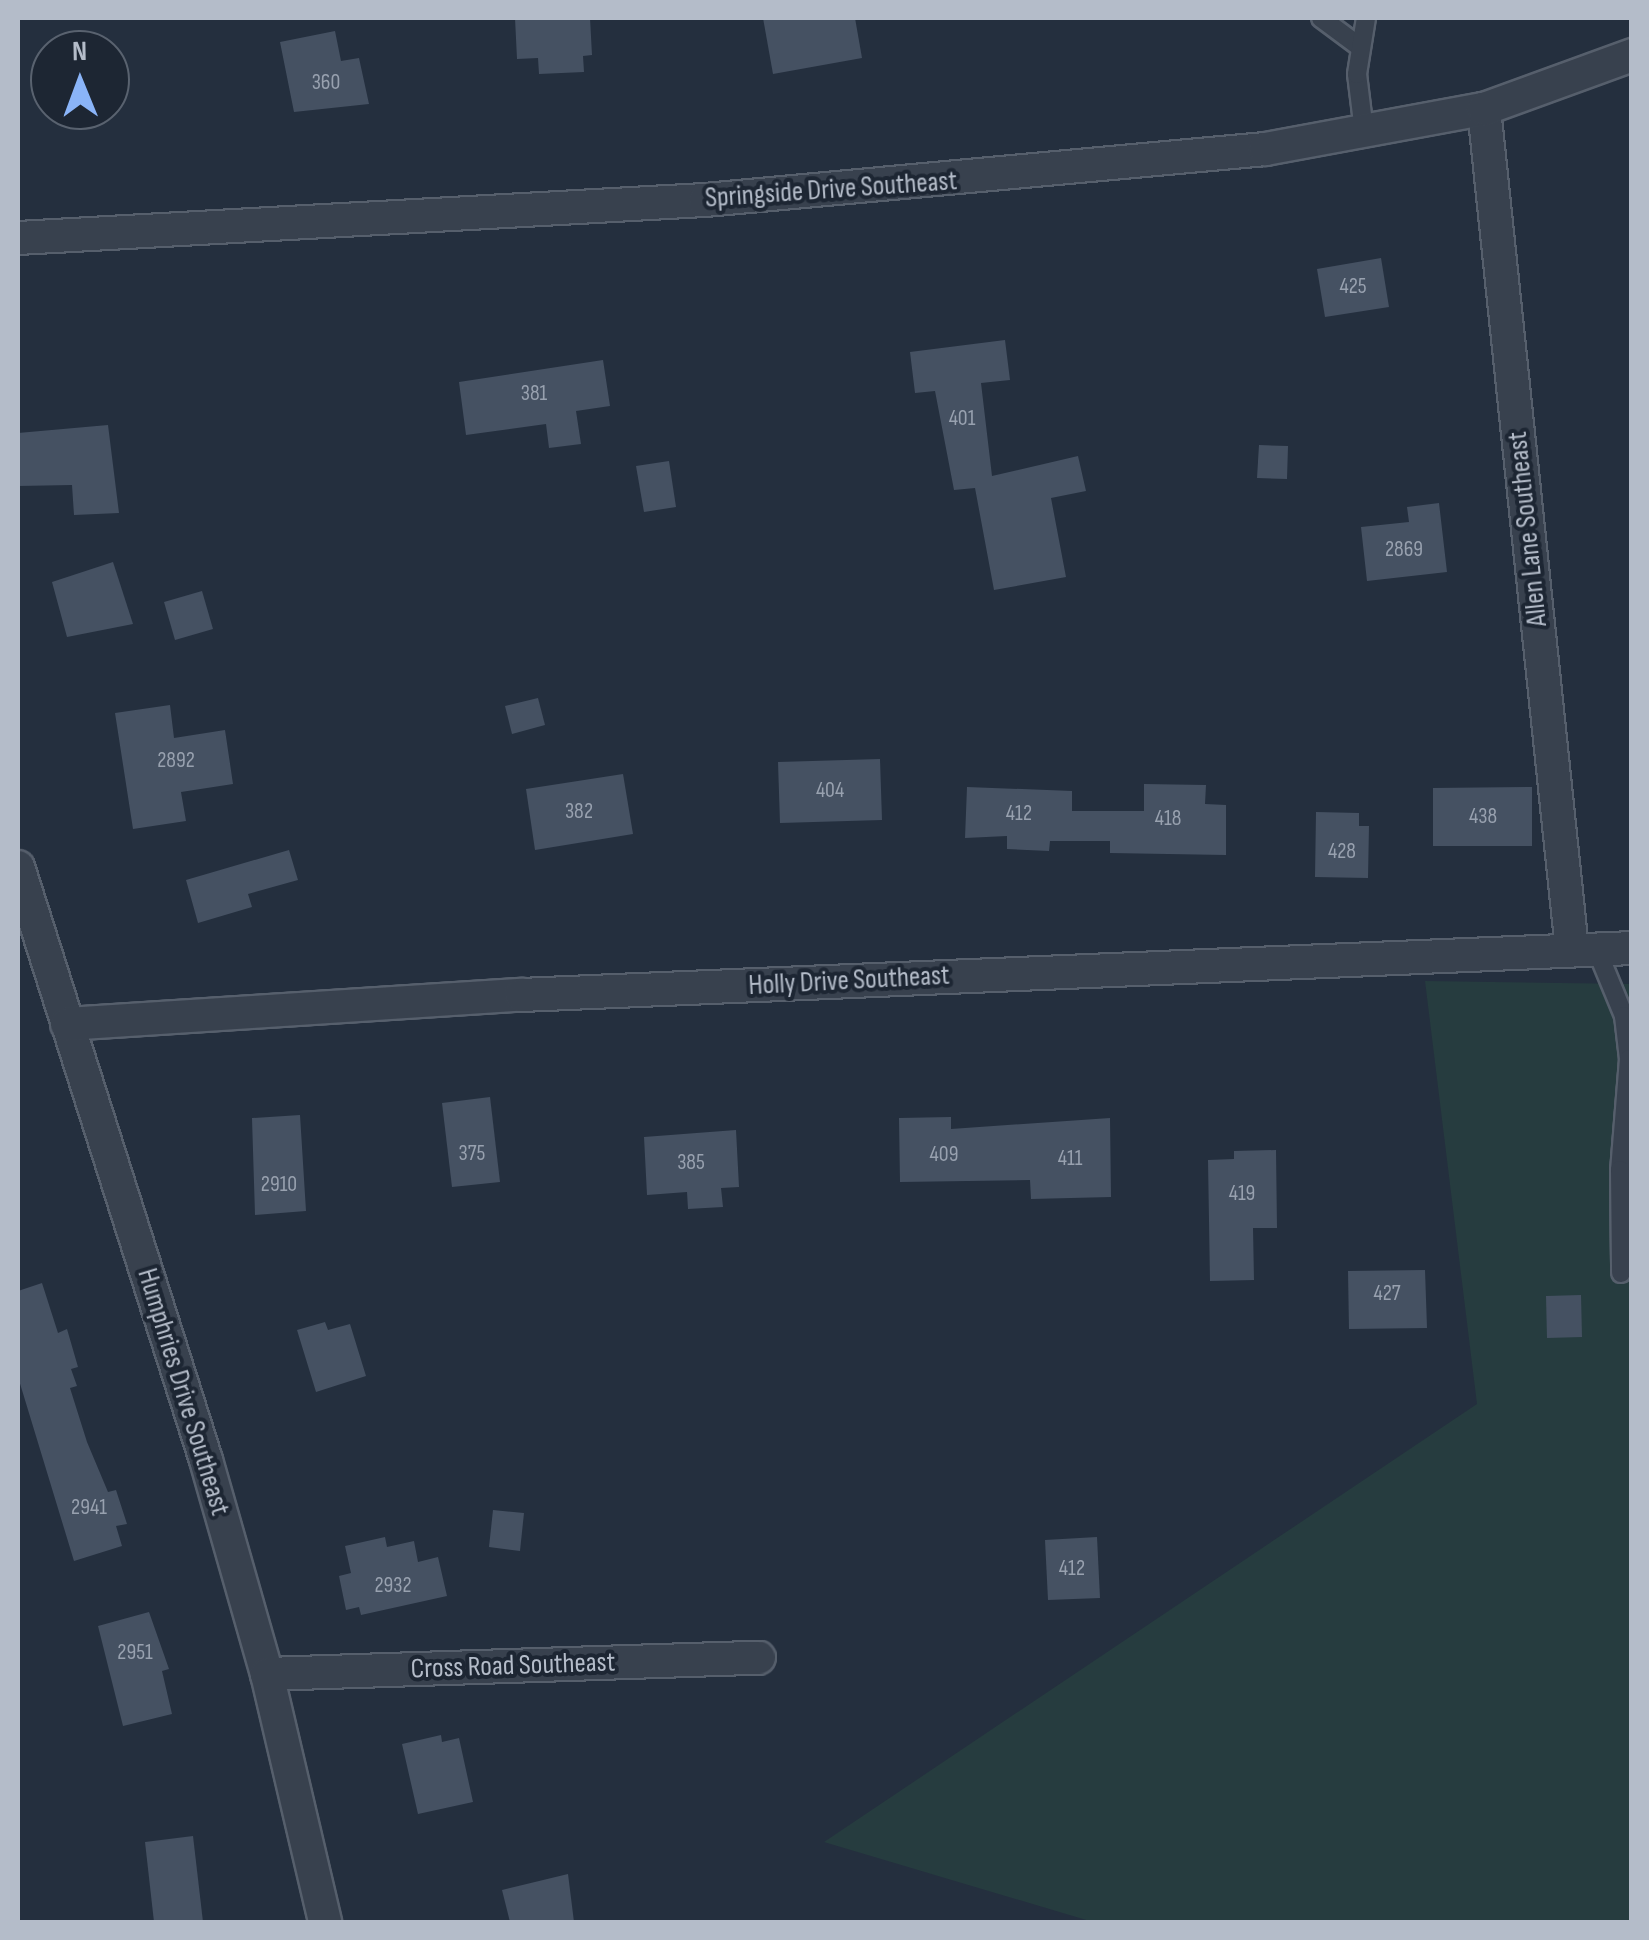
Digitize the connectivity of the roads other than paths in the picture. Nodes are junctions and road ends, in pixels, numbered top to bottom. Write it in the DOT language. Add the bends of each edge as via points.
graph roads {
  1 [pos="1321,18"];
  2 [pos="1366,18"];
  3 [pos="1360,46"];
  4 [pos="1632,55"];
  5 [pos="1484,109"];
  6 [pos="1364,131"];
  7 [pos="18,238"];
  8 [pos="18,867"];
  9 [pos="1632,948"];
  10 [pos="1584,949"];
  11 [pos="68,1024"];
  12 [pos="1621,1273"];
  13 [pos="759,1658"];
  14 [pos="267,1674"];
  15 [pos="325,1922"];
  1 -- 3 [label="lane"];
  2 -- 3 [label="lane"];
  3 -- 6 [label="lane"];
  4 -- 5 [label="street, Springside Drive Southeast"];
  5 -- 6 [label="street, Springside Drive Southeast"];
  5 -- 10 [label="street, Allen Lane Southeast"];
  6 -- 7 [label="street, Springside Drive Southeast" via="1265,149 962,180"];
  8 -- 11 [label="street, Humphries Drive Southeast"];
  9 -- 10 [label="street, Holly Drive Southeast"];
  10 -- 11 [label="street, Holly Drive Southeast" via="541,994"];
  10 -- 12 [label="lane" via="1624,1016 1630,1059 1620,1170"];
  11 -- 14 [label="street, Humphries Drive Southeast"];
  13 -- 14 [label="street, Cross Road Southeast"];
  14 -- 15 [label="street, Humphries Drive Southeast"];
}
